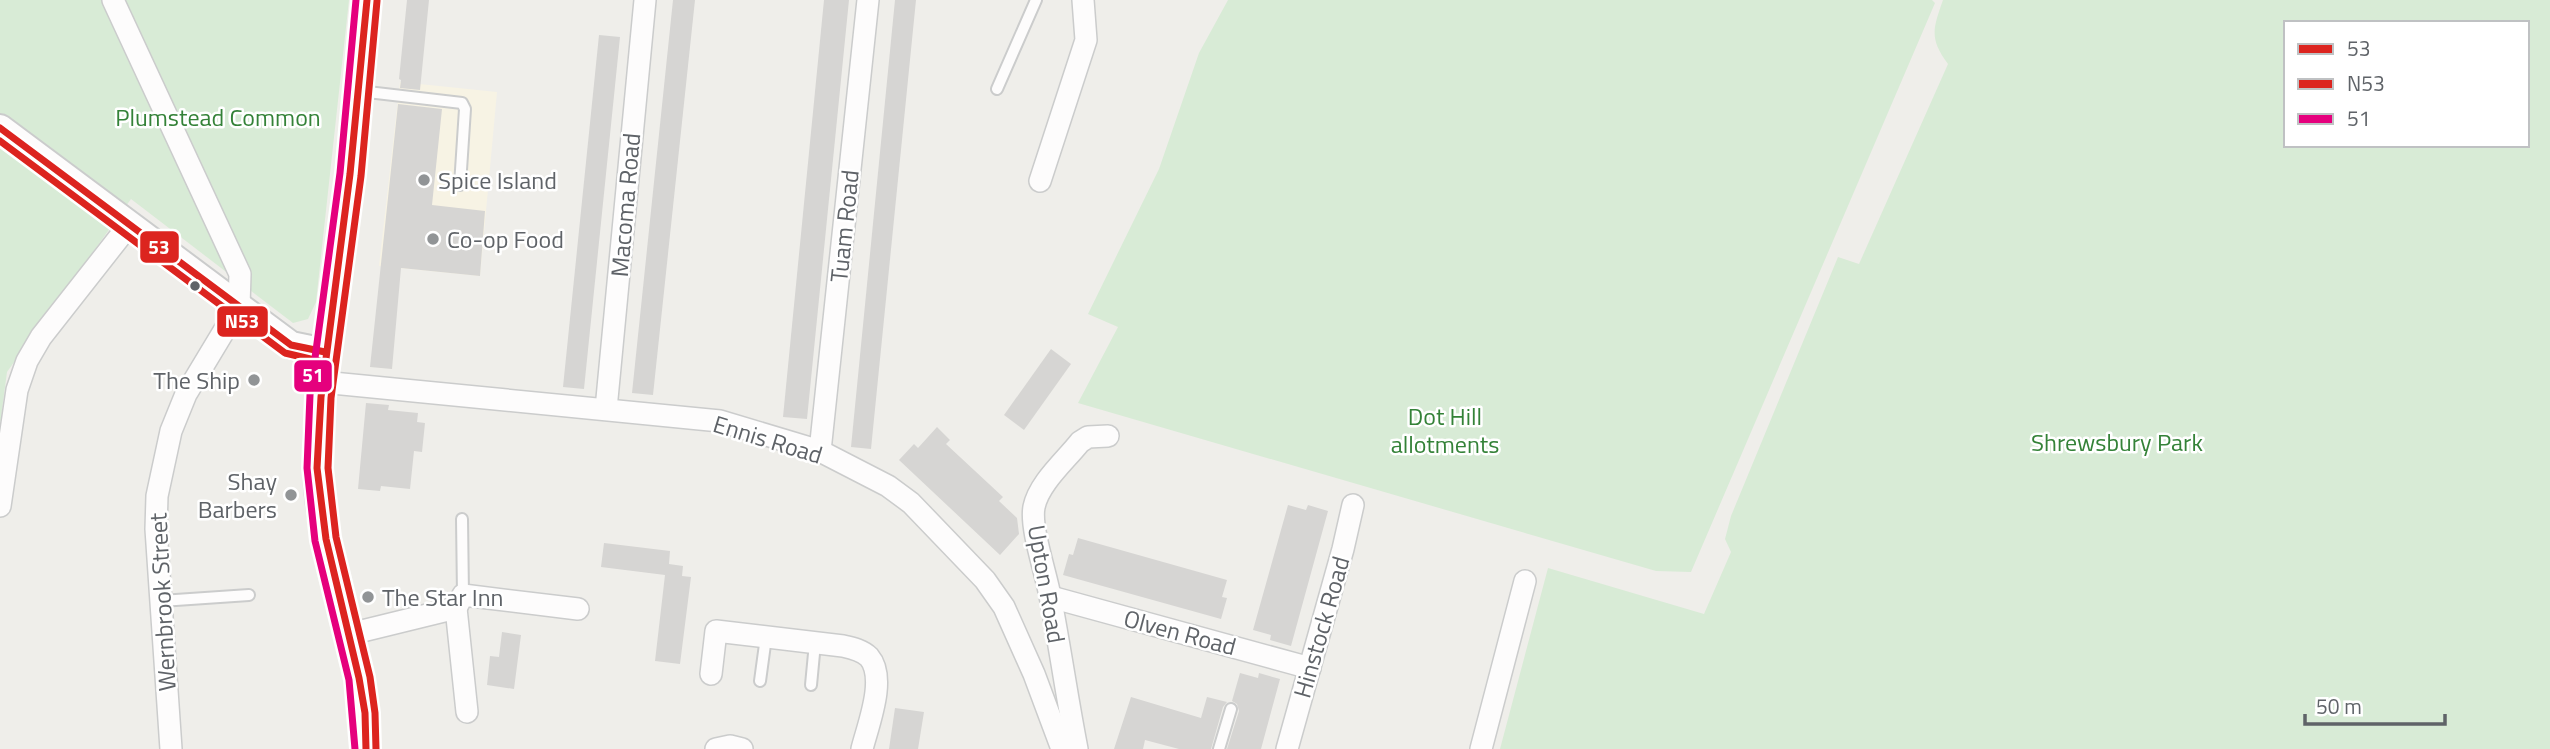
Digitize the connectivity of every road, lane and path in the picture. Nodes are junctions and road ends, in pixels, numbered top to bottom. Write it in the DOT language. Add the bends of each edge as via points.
graph roads {
  1 [pos="113,0"];
  2 [pos="367,0"];
  3 [pos="645,0"];
  4 [pos="868,0"];
  5 [pos="1036,0"];
  6 [pos="1083,0"];
  7 [pos="997,89"];
  8 [pos="359,91"];
  9 [pos="0,128"];
  10 [pos="1040,181"];
  11 [pos="460,185"];
  12 [pos="129,225"];
  13 [pos="239,306"];
  14 [pos="326,352"];
  15 [pos="322,382"];
  16 [pos="606,409"];
  17 [pos="1098,437"];
  18 [pos="820,452"];
  19 [pos="1353,505"];
  20 [pos="0,506"];
  21 [pos="462,519"];
  22 [pos="1525,581"];
  23 [pos="249,595"];
  24 [pos="1051,597"];
  25 [pos="160,601"];
  26 [pos="460,601"];
  27 [pos="578,609"];
  28 [pos="350,634"];
  29 [pos="766,637"];
  30 [pos="815,643"];
  31 [pos="1310,668"];
  32 [pos="711,674"];
  33 [pos="760,681"];
  34 [pos="811,685"];
  35 [pos="1231,709"];
  36 [pos="467,712"];
  37 [pos="171,749"];
  38 [pos="366,749"];
  39 [pos="716,749"];
  40 [pos="742,749"];
  41 [pos="862,749"];
  42 [pos="1062,749"];
  43 [pos="1077,749"];
  44 [pos="1219,749"];
  45 [pos="1287,749"];
  46 [pos="1481,749"];
  1 -- 13 [label="street" via="240,274"];
  2 -- 8 [label="street"];
  3 -- 16 [label="street, Macoma Road"];
  4 -- 18 [label="street, Tuam Road"];
  5 -- 7 [label="lane"];
  6 -- 10 [label="street" via="1086,40"];
  8 -- 11 [label="lane" via="462,103"];
  8 -- 14 [label="street"];
  9 -- 12 [label="street"];
  12 -- 13 [label="street"];
  12 -- 20 [label="street" via="27,361 17,390"];
  13 -- 14 [label="street" via="291,345"];
  13 -- 25 [label="street, Wernbrook Street" via="186,394 171,430 157,496"];
  14 -- 15 [label="street"];
  15 -- 16 [label="street, Ennis Road"];
  15 -- 28 [label="street" via="318,448 323,531"];
  16 -- 18 [label="street, Ennis Road" via="720,421"];
  17 -- 24 [label="street, Upton Road" via="1080,442 1040,491 1034,508"];
  18 -- 42 [label="street, Ennis Road" via="888,486 911,503 985,580 1004,607"];
  19 -- 31 [label="street, Hinstock Road"];
  21 -- 26 [label="lane"];
  22 -- 46 [label="street"];
  23 -- 25 [label="lane"];
  24 -- 31 [label="street, Olven Road"];
  24 -- 43 [label="street, Upton Road"];
  25 -- 37 [label="street, Wernbrook Street"];
  26 -- 27 [label="street"];
  26 -- 28 [label="street"];
  26 -- 36 [label="street"];
  28 -- 38 [label="street"];
  29 -- 30 [label="street"];
  29 -- 32 [label="street" via="716,631"];
  29 -- 33 [label="lane"];
  30 -- 34 [label="lane"];
  30 -- 41 [label="street" via="859,650 876,670 877,689"];
  31 -- 45 [label="street, Hinstock Road"];
  35 -- 44 [label="lane"];
  39 -- 40 [label="street"];
}
